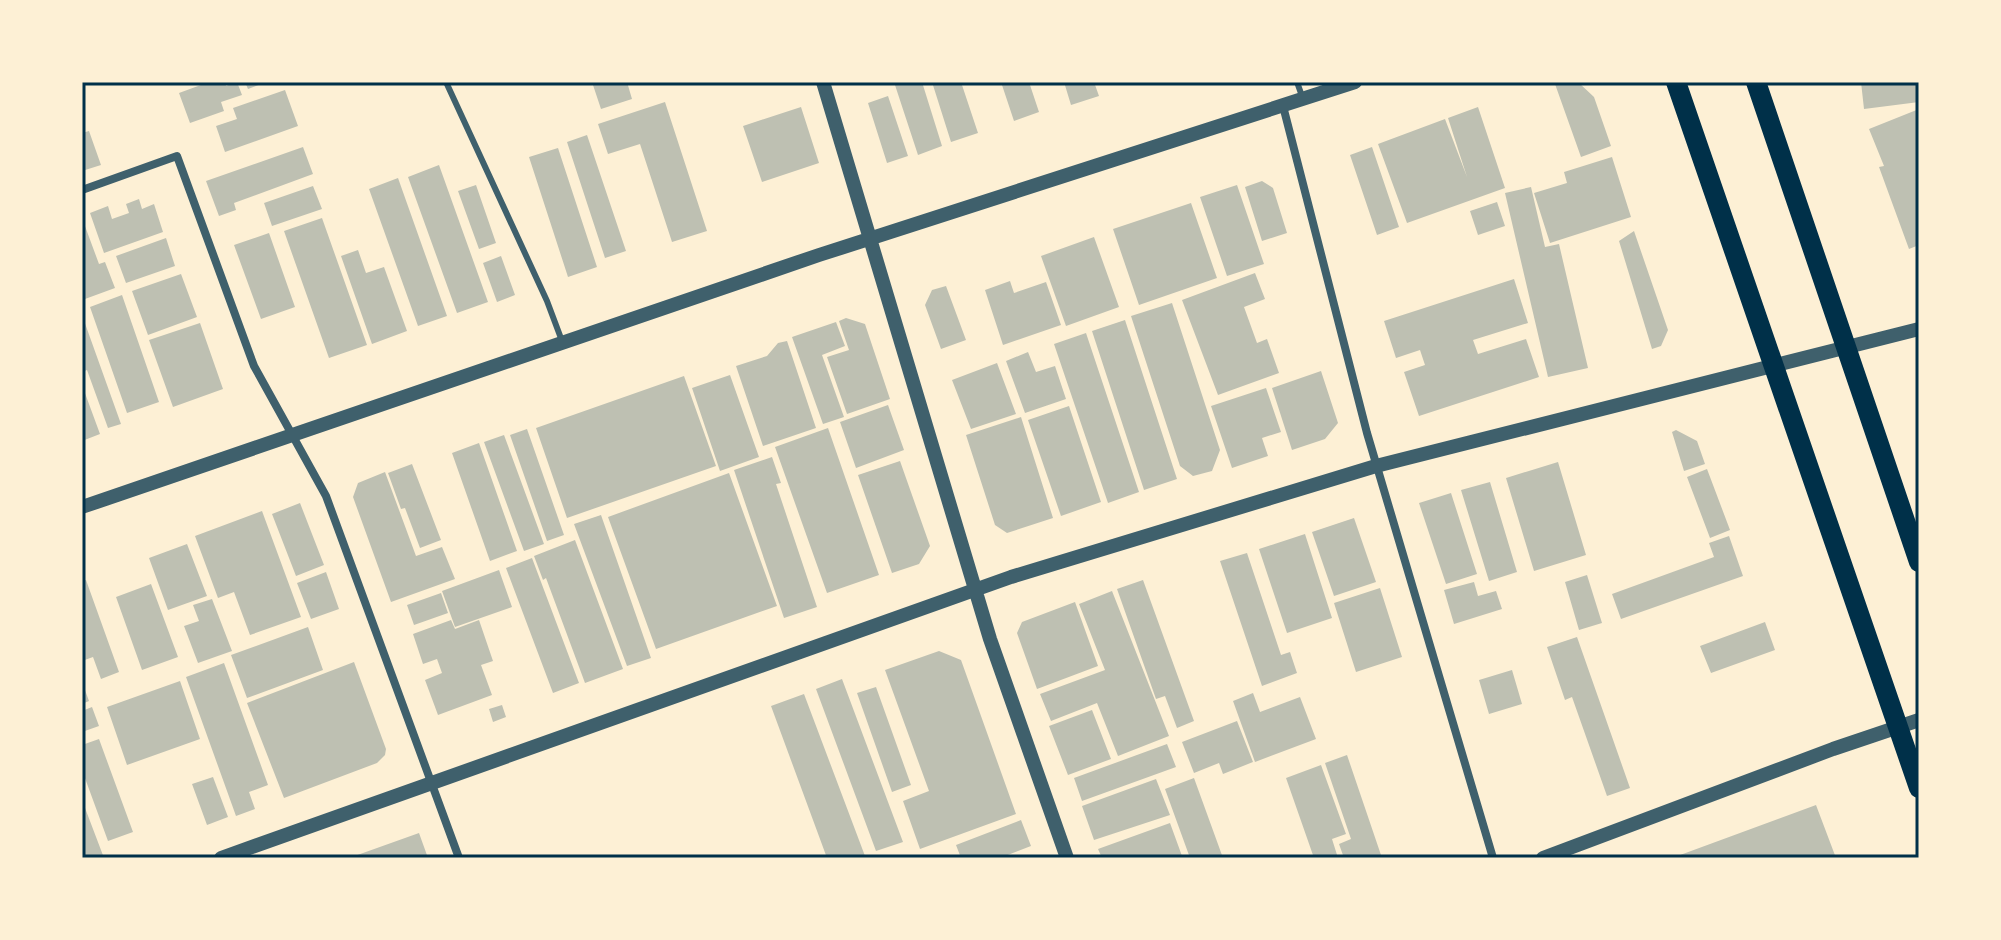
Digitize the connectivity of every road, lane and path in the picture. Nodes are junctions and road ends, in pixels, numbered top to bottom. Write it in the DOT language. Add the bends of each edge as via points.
graph roads {
  1 [pos="446,82"];
  2 [pos="823,82"];
  3 [pos="1297,82"];
  4 [pos="1355,82"];
  5 [pos="1676,82"];
  6 [pos="1756,82"];
  7 [pos="1303,99"];
  8 [pos="1283,106"];
  9 [pos="82,190"];
  10 [pos="869,238"];
  11 [pos="1919,329"];
  12 [pos="562,342"];
  13 [pos="1846,347"];
  14 [pos="1774,365"];
  15 [pos="292,435"];
  16 [pos="1376,466"];
  17 [pos="82,507"];
  18 [pos="1919,562"];
  19 [pos="975,588"];
  20 [pos="1919,720"];
  21 [pos="1899,727"];
  22 [pos="431,782"];
  23 [pos="1919,788"];
  24 [pos="221,858"];
  25 [pos="459,858"];
  26 [pos="1067,858"];
  27 [pos="1493,858"];
  28 [pos="1543,858"];
  1 -- 12 [label="lane"];
  2 -- 10 [label="street"];
  3 -- 7 [label="lane"];
  4 -- 7 [label="street"];
  5 -- 14 [label="main road"];
  6 -- 13 [label="main road"];
  7 -- 8 [label="street"];
  8 -- 10 [label="street"];
  8 -- 16 [label="street"];
  9 -- 15 [label="street" via="177,156 254,366"];
  10 -- 12 [label="street"];
  10 -- 19 [label="street"];
  11 -- 13 [label="street"];
  12 -- 15 [label="street"];
  13 -- 14 [label="street"];
  13 -- 18 [label="main road"];
  14 -- 16 [label="street"];
  14 -- 21 [label="main road"];
  15 -- 17 [label="street"];
  15 -- 22 [label="street" via="326,496"];
  16 -- 19 [label="street"];
  16 -- 27 [label="street"];
  19 -- 22 [label="street"];
  19 -- 26 [label="street"];
  20 -- 21 [label="street"];
  21 -- 23 [label="main road"];
  21 -- 28 [label="street"];
  22 -- 24 [label="street"];
  22 -- 25 [label="street"];
}
